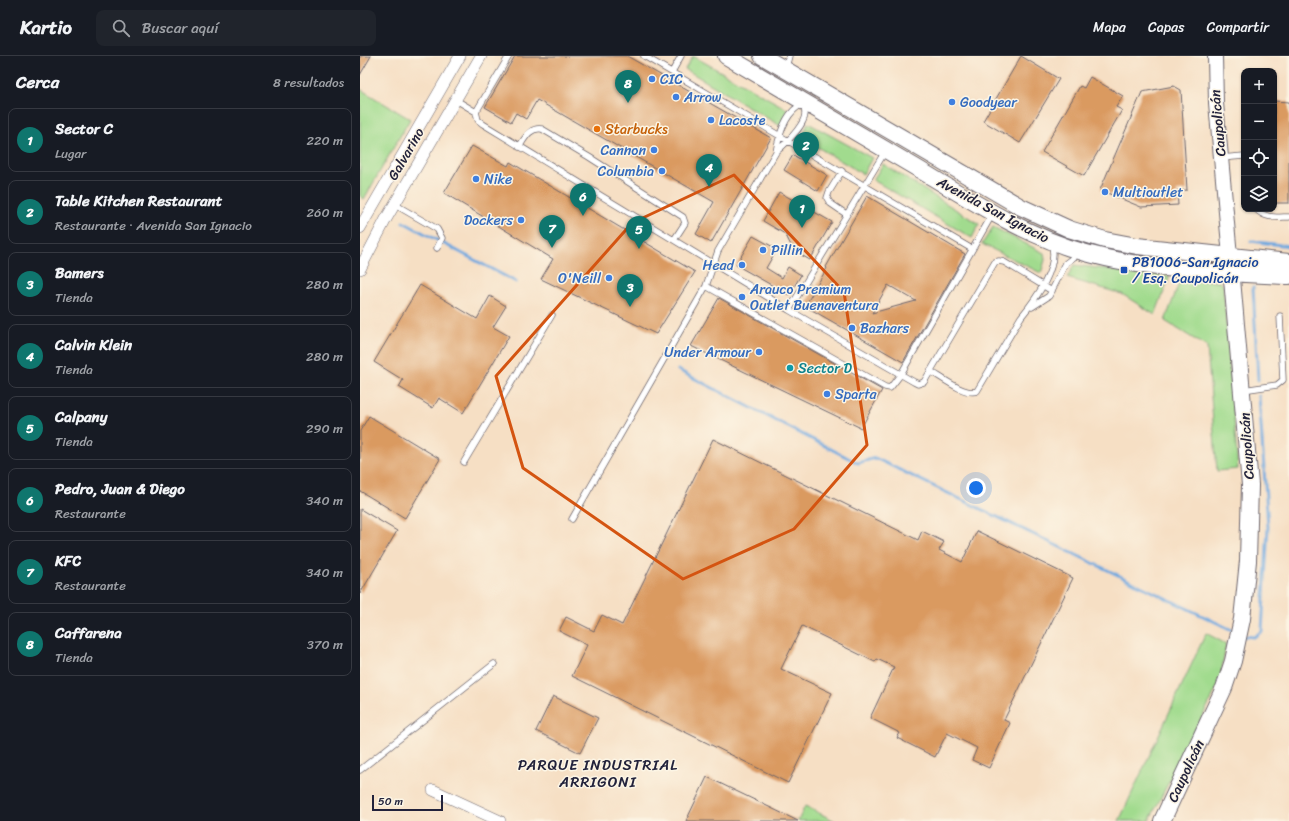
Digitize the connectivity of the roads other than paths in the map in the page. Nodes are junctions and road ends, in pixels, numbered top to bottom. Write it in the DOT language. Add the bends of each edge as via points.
graph roads {
  1 [pos="460,56"];
  2 [pos="481,56"];
  3 [pos="509,56"];
  4 [pos="644,56"];
  5 [pos="659,56"];
  6 [pos="681,56"];
  7 [pos="726,56"];
  8 [pos="762,56"];
  9 [pos="1215,56"];
  10 [pos="656,62"];
  11 [pos="787,63"];
  12 [pos="672,72"];
  13 [pos="456,100"];
  14 [pos="805,103"];
  15 [pos="476,112"];
  16 [pos="779,134"];
  17 [pos="790,140"];
  18 [pos="519,147"];
  19 [pos="886,150"];
  20 [pos="923,150"];
  21 [pos="776,152"];
  22 [pos="1241,156"];
  23 [pos="1221,158"];
  24 [pos="913,166"];
  25 [pos="842,171"];
  26 [pos="971,178"];
  27 [pos="864,184"];
  28 [pos="961,195"];
  29 [pos="378,196"];
  30 [pos="394,204"];
  31 [pos="1259,212"];
  32 [pos="993,213"];
  33 [pos="846,214"];
  34 [pos="1289,217"];
  35 [pos="360,228"];
  36 [pos="674,240"];
  37 [pos="1050,241"];
  38 [pos="437,248"];
  39 [pos="972,249"];
  40 [pos="1081,252"];
  41 [pos="1190,252"];
  42 [pos="1230,256"];
  43 [pos="1289,262"];
  44 [pos="714,263"];
  45 [pos="360,269"];
  46 [pos="1190,270"];
  47 [pos="1232,272"];
  48 [pos="1289,276"];
  49 [pos="706,286"];
  50 [pos="1043,286"];
  51 [pos="1052,291"];
  52 [pos="1030,308"];
  53 [pos="789,310"];
  54 [pos="552,315"];
  55 [pos="1280,316"];
  56 [pos="930,371"];
  57 [pos="900,374"];
  58 [pos="1242,390"];
  59 [pos="464,462"];
  60 [pos="572,519"];
  61 [pos="494,664"];
  62 [pos="360,770"];
  63 [pos="433,790"];
  64 [pos="500,821"];
  65 [pos="1162,821"];
  1 -- 29 [label="street, Galvarino"];
  2 -- 13 [label="street, Galvarino"];
  3 -- 15 [label="lane"];
  4 -- 10 [label="lane"];
  5 -- 10 [label="lane"];
  6 -- 12 [label="lane"];
  7 -- 14 [label="main road, Avenida San Ignacio"];
  8 -- 11 [label="main road, Avenida San Ignacio"];
  9 -- 23 [label="street, Caupolicán"];
  10 -- 12 [label="lane"];
  11 -- 20 [label="main road, Avenida San Ignacio"];
  12 -- 16 [label="lane"];
  13 -- 15 [label="lane"];
  13 -- 30 [label="street, Galvarino"];
  14 -- 16 [label="lane" via="792,110"];
  14 -- 17 [label="lane" via="805,115"];
  14 -- 19 [label="main road, Avenida San Ignacio"];
  15 -- 18 [label="lane" via="478,120"];
  16 -- 17 [label="lane"];
  16 -- 21 [label="lane"];
  17 -- 21 [label="lane"];
  17 -- 25 [label="lane"];
  18 -- 36 [label="lane"];
  18 -- 36 [label="lane" via="529,132 536,128 589,156 683,217 685,223"];
  19 -- 24 [label="main road, Avenida San Ignacio"];
  19 -- 27 [label="lane"];
  20 -- 24 [label="main road" via="922,162"];
  20 -- 26 [label="main road, Avenida San Ignacio"];
  21 -- 44 [label="lane" via="735,220"];
  22 -- 23 [label="lane"];
  23 -- 42 [label="street, Caupolicán"];
  24 -- 28 [label="main road, Avenida San Ignacio"];
  25 -- 27 [label="lane"];
  25 -- 33 [label="lane" via="827,198"];
  26 -- 28 [label="main road" via="963,186"];
  26 -- 41 [label="main road, Avenida San Ignacio" via="1021,207 1069,229 1123,243"];
  27 -- 33 [label="lane"];
  27 -- 39 [label="lane"];
  28 -- 32 [label="main road, Avenida San Ignacio"];
  29 -- 30 [label="street"];
  29 -- 35 [label="street, Galvarino"];
  30 -- 38 [label="lane" via="437,229 442,238"];
  30 -- 45 [label="street, Galvarino"];
  31 -- 34 [label="lane" via="1269,217"];
  32 -- 37 [label="main road, Avenida San Ignacio"];
  32 -- 39 [label="lane"];
  33 -- 53 [label="lane"];
  36 -- 44 [label="lane"];
  37 -- 40 [label="main road, Avenida San Ignacio"];
  37 -- 50 [label="lane" via="1053,253"];
  39 -- 57 [label="lane"];
  40 -- 46 [label="main road, Avenida San Ignacio" via="1119,261"];
  40 -- 51 [label="lane" via="1066,263"];
  41 -- 42 [label="main road, Avenida San Ignacio"];
  41 -- 46 [label="main road" via="1194,260"];
  42 -- 43 [label="main road, Avenida San Ignacio"];
  42 -- 47 [label="main road, Caupolicán"];
  44 -- 49 [label="lane"];
  44 -- 53 [label="lane"];
  46 -- 47 [label="main road, Avenida San Ignacio"];
  47 -- 48 [label="main road, Avenida San Ignacio"];
  47 -- 58 [label="main road, Caupolicán"];
  49 -- 57 [label="lane" via="885,387 893,386"];
  49 -- 60 [label="lane"];
  50 -- 51 [label="lane"];
  50 -- 52 [label="lane"];
  50 -- 56 [label="lane" via="1004,262 995,262"];
  51 -- 52 [label="lane" via="1044,300"];
  52 -- 56 [label="lane" via="1021,317 977,391 965,391"];
  53 -- 57 [label="lane"];
  54 -- 59 [label="lane"];
  55 -- 58 [label="lane" via="1283,380 1277,385"];
  56 -- 57 [label="lane" via="924,382 918,384"];
  58 -- 65 [label="main road, Caupolicán" via="1250,511 1242,619 1224,688"];
  61 -- 62 [label="lane"];
  63 -- 64 [label="street"];
}
